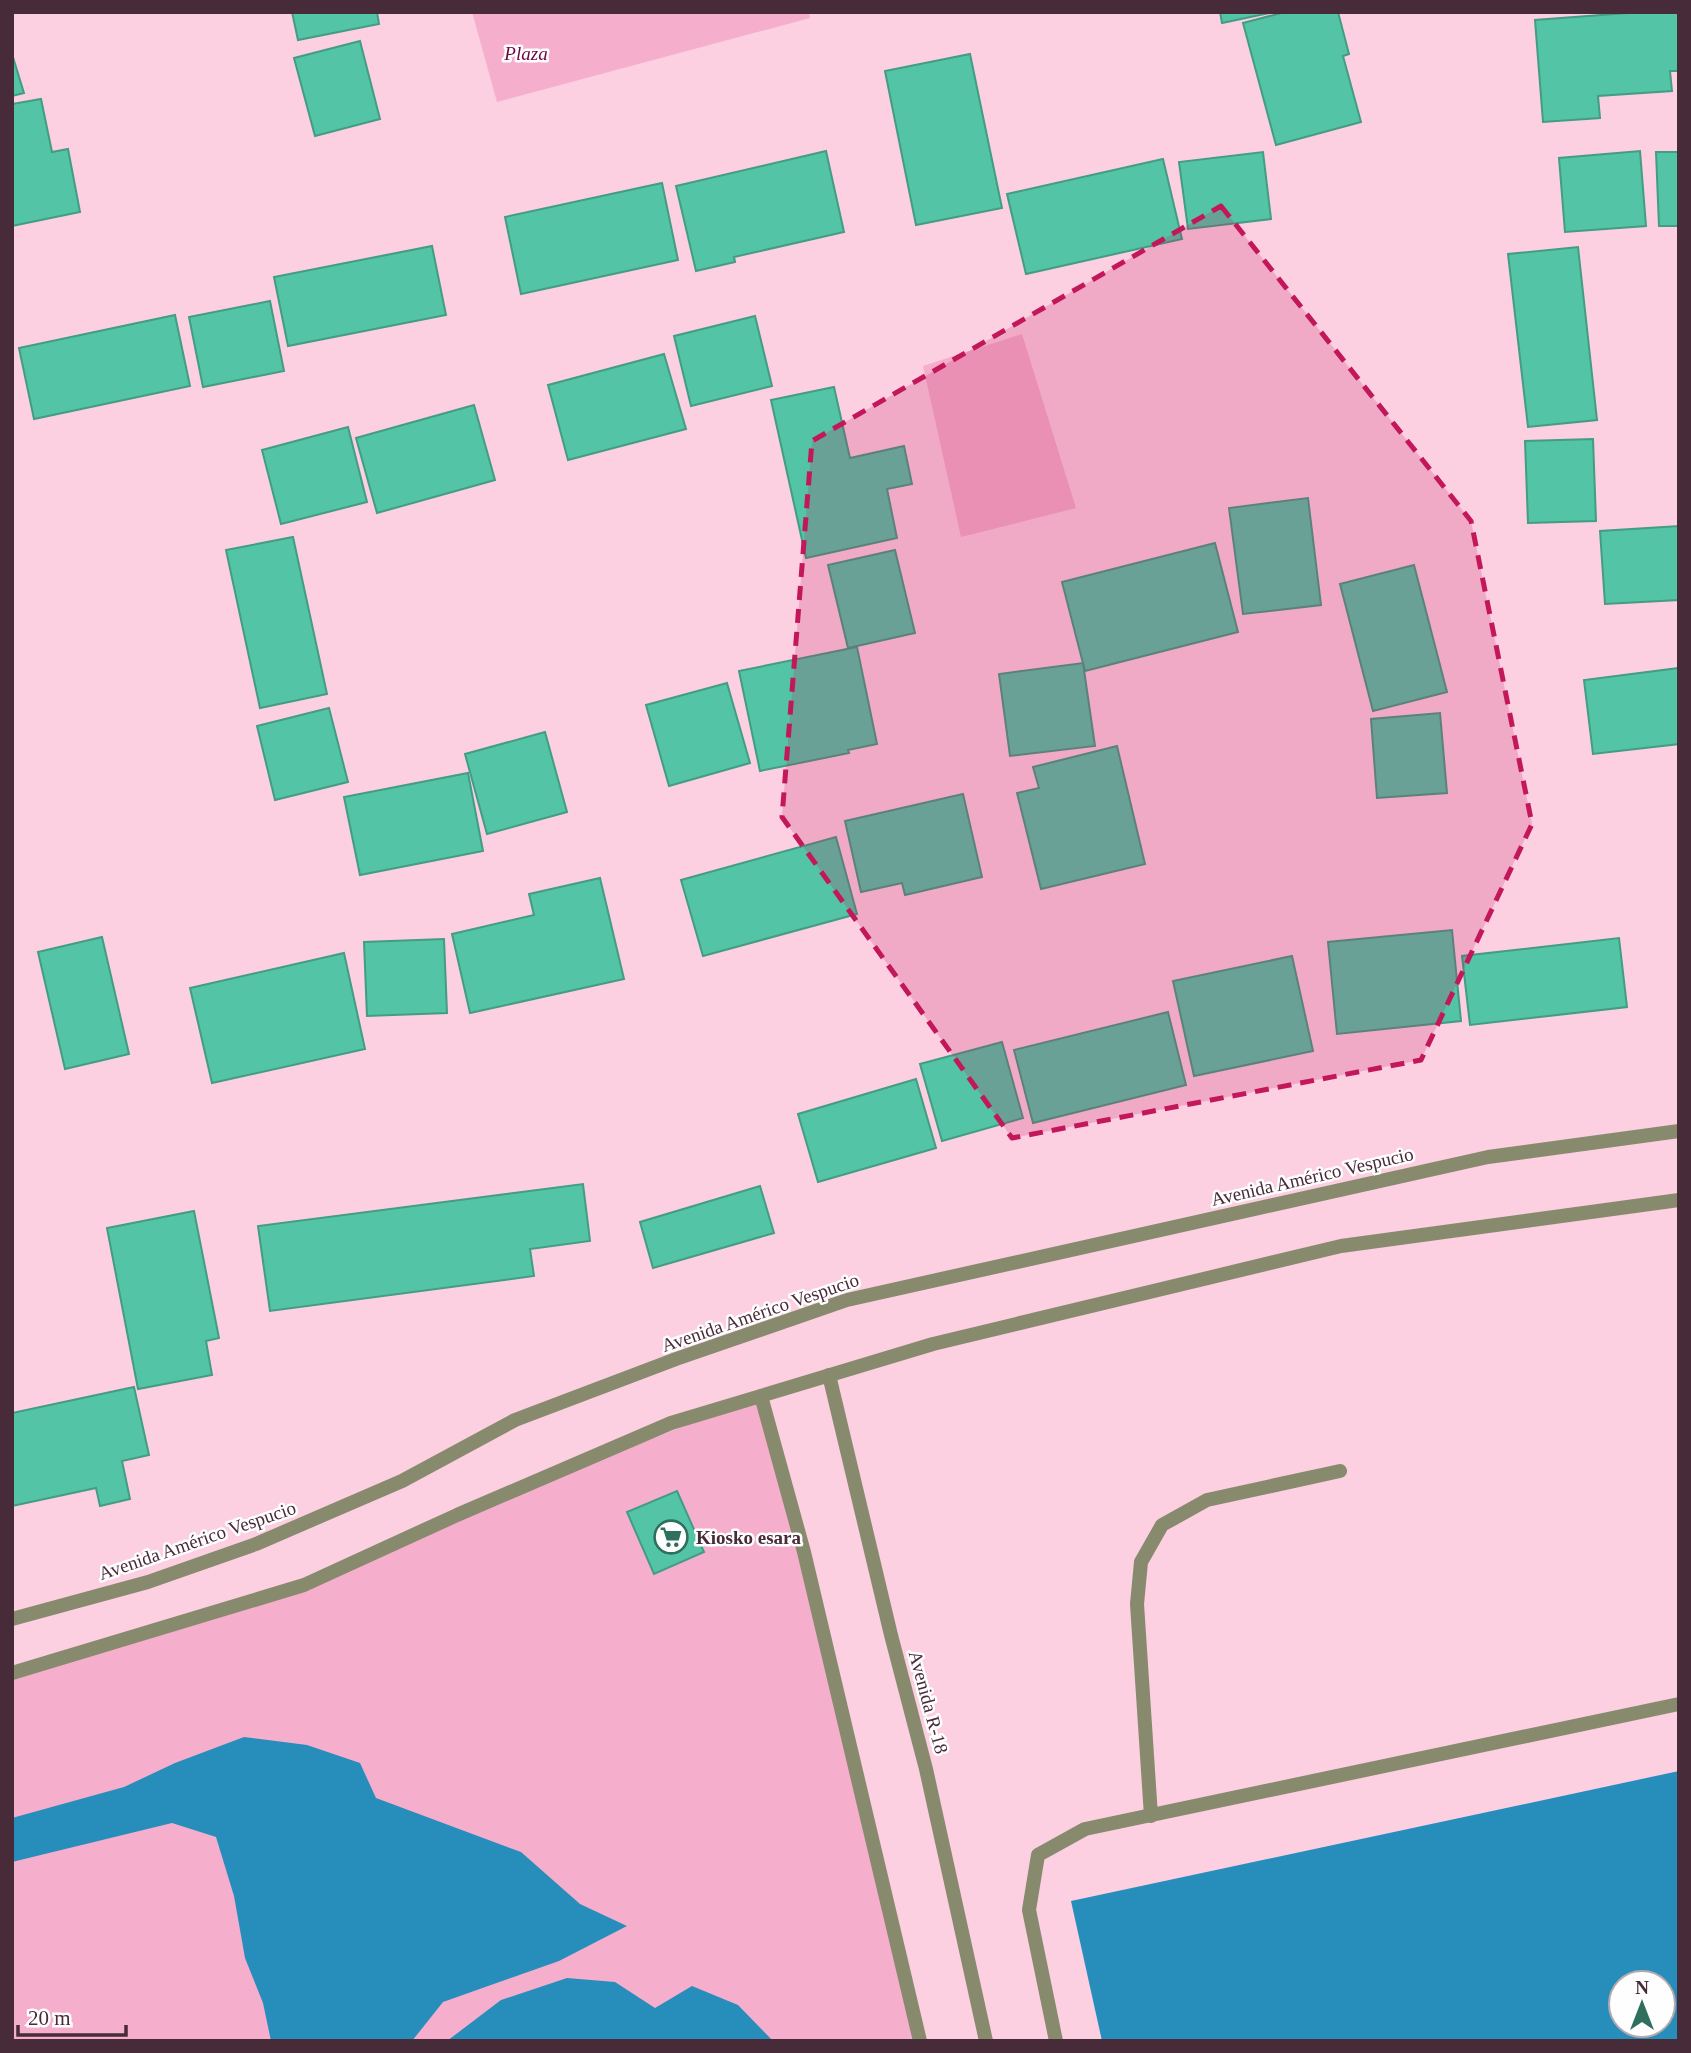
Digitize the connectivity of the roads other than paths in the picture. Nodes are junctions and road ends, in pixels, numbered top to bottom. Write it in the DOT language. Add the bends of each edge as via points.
graph roads {
  1 [pos="1679,1131"];
  2 [pos="1679,1200"];
  3 [pos="829,1376"];
  4 [pos="761,1396"];
  5 [pos="1340,1472"];
  6 [pos="12,1619"];
  7 [pos="12,1673"];
  8 [pos="1679,1704"];
  9 [pos="1151,1815"];
  10 [pos="920,2041"];
  11 [pos="986,2041"];
  12 [pos="1056,2041"];
  1 -- 6 [label="street, Avenida Américo Vespucio" via="1488,1157 847,1300 515,1420 402,1481 256,1544 148,1582"];
  2 -- 3 [label="street" via="1341,1246 933,1344"];
  3 -- 4 [label="street"];
  3 -- 11 [label="street, Avenida R-18" via="926,1769"];
  4 -- 7 [label="street" via="671,1423 304,1585"];
  4 -- 10 [label="street" via="804,1552"];
  5 -- 9 [label="street" via="1207,1500 1162,1525 1141,1562 1137,1604"];
  8 -- 9 [label="street"];
  9 -- 12 [label="street" via="1085,1829 1038,1855 1029,1910"];
}
